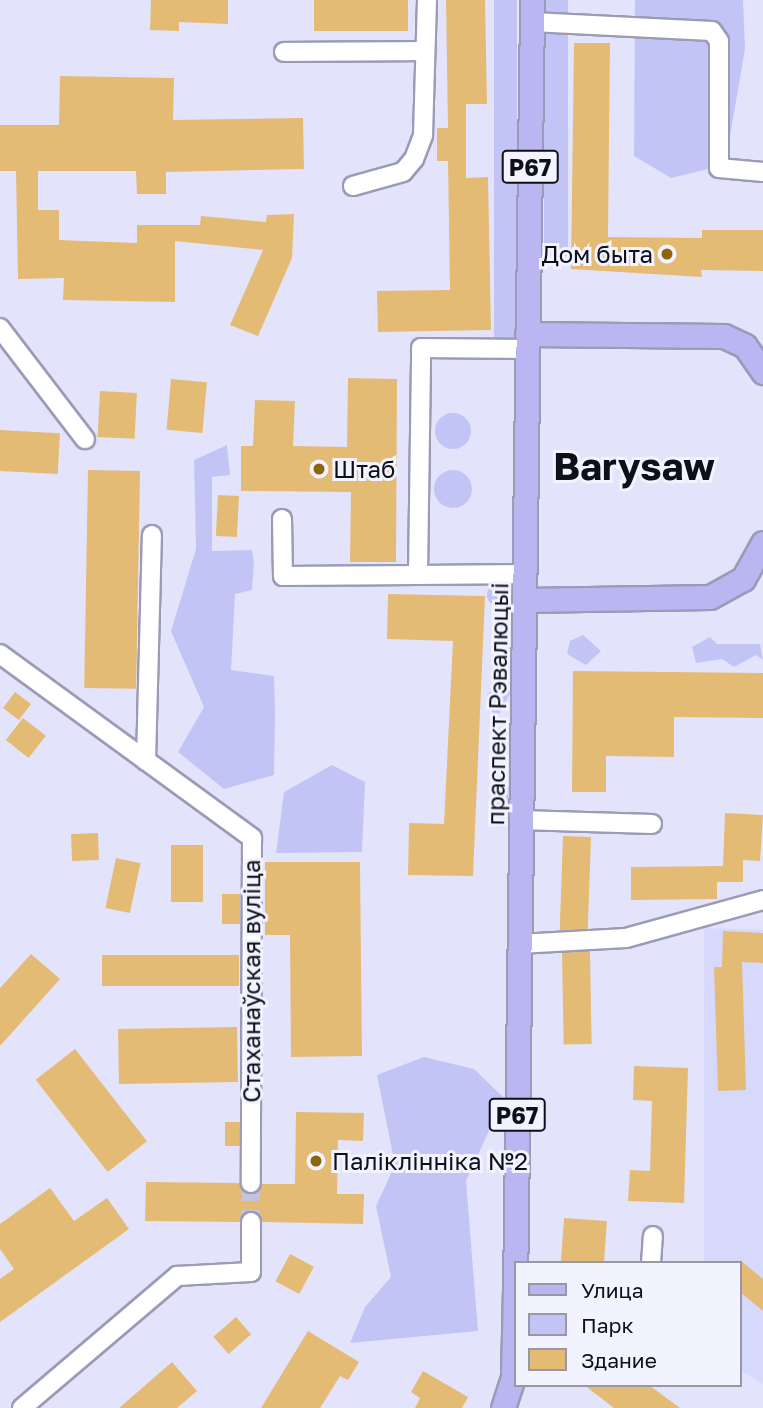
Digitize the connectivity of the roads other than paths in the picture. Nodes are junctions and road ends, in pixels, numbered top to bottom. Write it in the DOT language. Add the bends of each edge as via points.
graph roads {
  1 [pos="427,0"];
  2 [pos="532,11"];
  3 [pos="284,51"];
  4 [pos="425,51"];
  5 [pos="763,172"];
  6 [pos="353,186"];
  7 [pos="0,328"];
  8 [pos="527,342"];
  9 [pos="763,372"];
  10 [pos="85,439"];
  11 [pos="282,519"];
  12 [pos="152,535"];
  13 [pos="763,543"];
  14 [pos="526,574"];
  15 [pos="418,575"];
  16 [pos="525,600"];
  17 [pos="0,654"];
  18 [pos="146,761"];
  19 [pos="521,820"];
  20 [pos="652,824"];
  21 [pos="763,900"];
  22 [pos="519,944"];
  23 [pos="251,1183"];
  24 [pos="251,1222"];
  25 [pos="653,1236"];
  26 [pos="516,1261"];
  27 [pos="651,1261"];
  28 [pos="514,1348"];
  29 [pos="22,1408"];
  30 [pos="503,1408"];
  1 -- 4 [label="street"];
  2 -- 5 [label="street" via="712,31 719,41 719,168"];
  2 -- 8 [label="main road, праспект Рэвалюцыі / Р67"];
  3 -- 4 [label="street"];
  4 -- 6 [label="street" via="423,135 414,159 403,172"];
  7 -- 10 [label="street"];
  8 -- 9 [label="main road" via="724,336 745,346"];
  8 -- 14 [label="main road, праспект Рэвалюцыі / Р67"];
  8 -- 15 [label="street" via="421,348"];
  11 -- 15 [label="street" via="282,576"];
  12 -- 18 [label="street"];
  13 -- 16 [label="main road" via="743,579 710,597"];
  14 -- 15 [label="street"];
  14 -- 16 [label="main road, праспект Рэвалюцыі / Р67"];
  16 -- 19 [label="main road, праспект Рэвалюцыі / Р67"];
  17 -- 18 [label="street, Стаханаўская вуліца"];
  18 -- 23 [label="street, Стаханаўская вуліца" via="252,838"];
  19 -- 20 [label="street"];
  19 -- 22 [label="main road, праспект Рэвалюцыі / Р67"];
  21 -- 22 [label="street" via="626,938"];
  22 -- 26 [label="main road, праспект Рэвалюцыі / Р67"];
  24 -- 29 [label="street" via="251,1272 177,1276"];
  25 -- 27 [label="street"];
  28 -- 30 [label="main road, праспект Рэвалюцыі / Р67" via="513,1377"];
}
